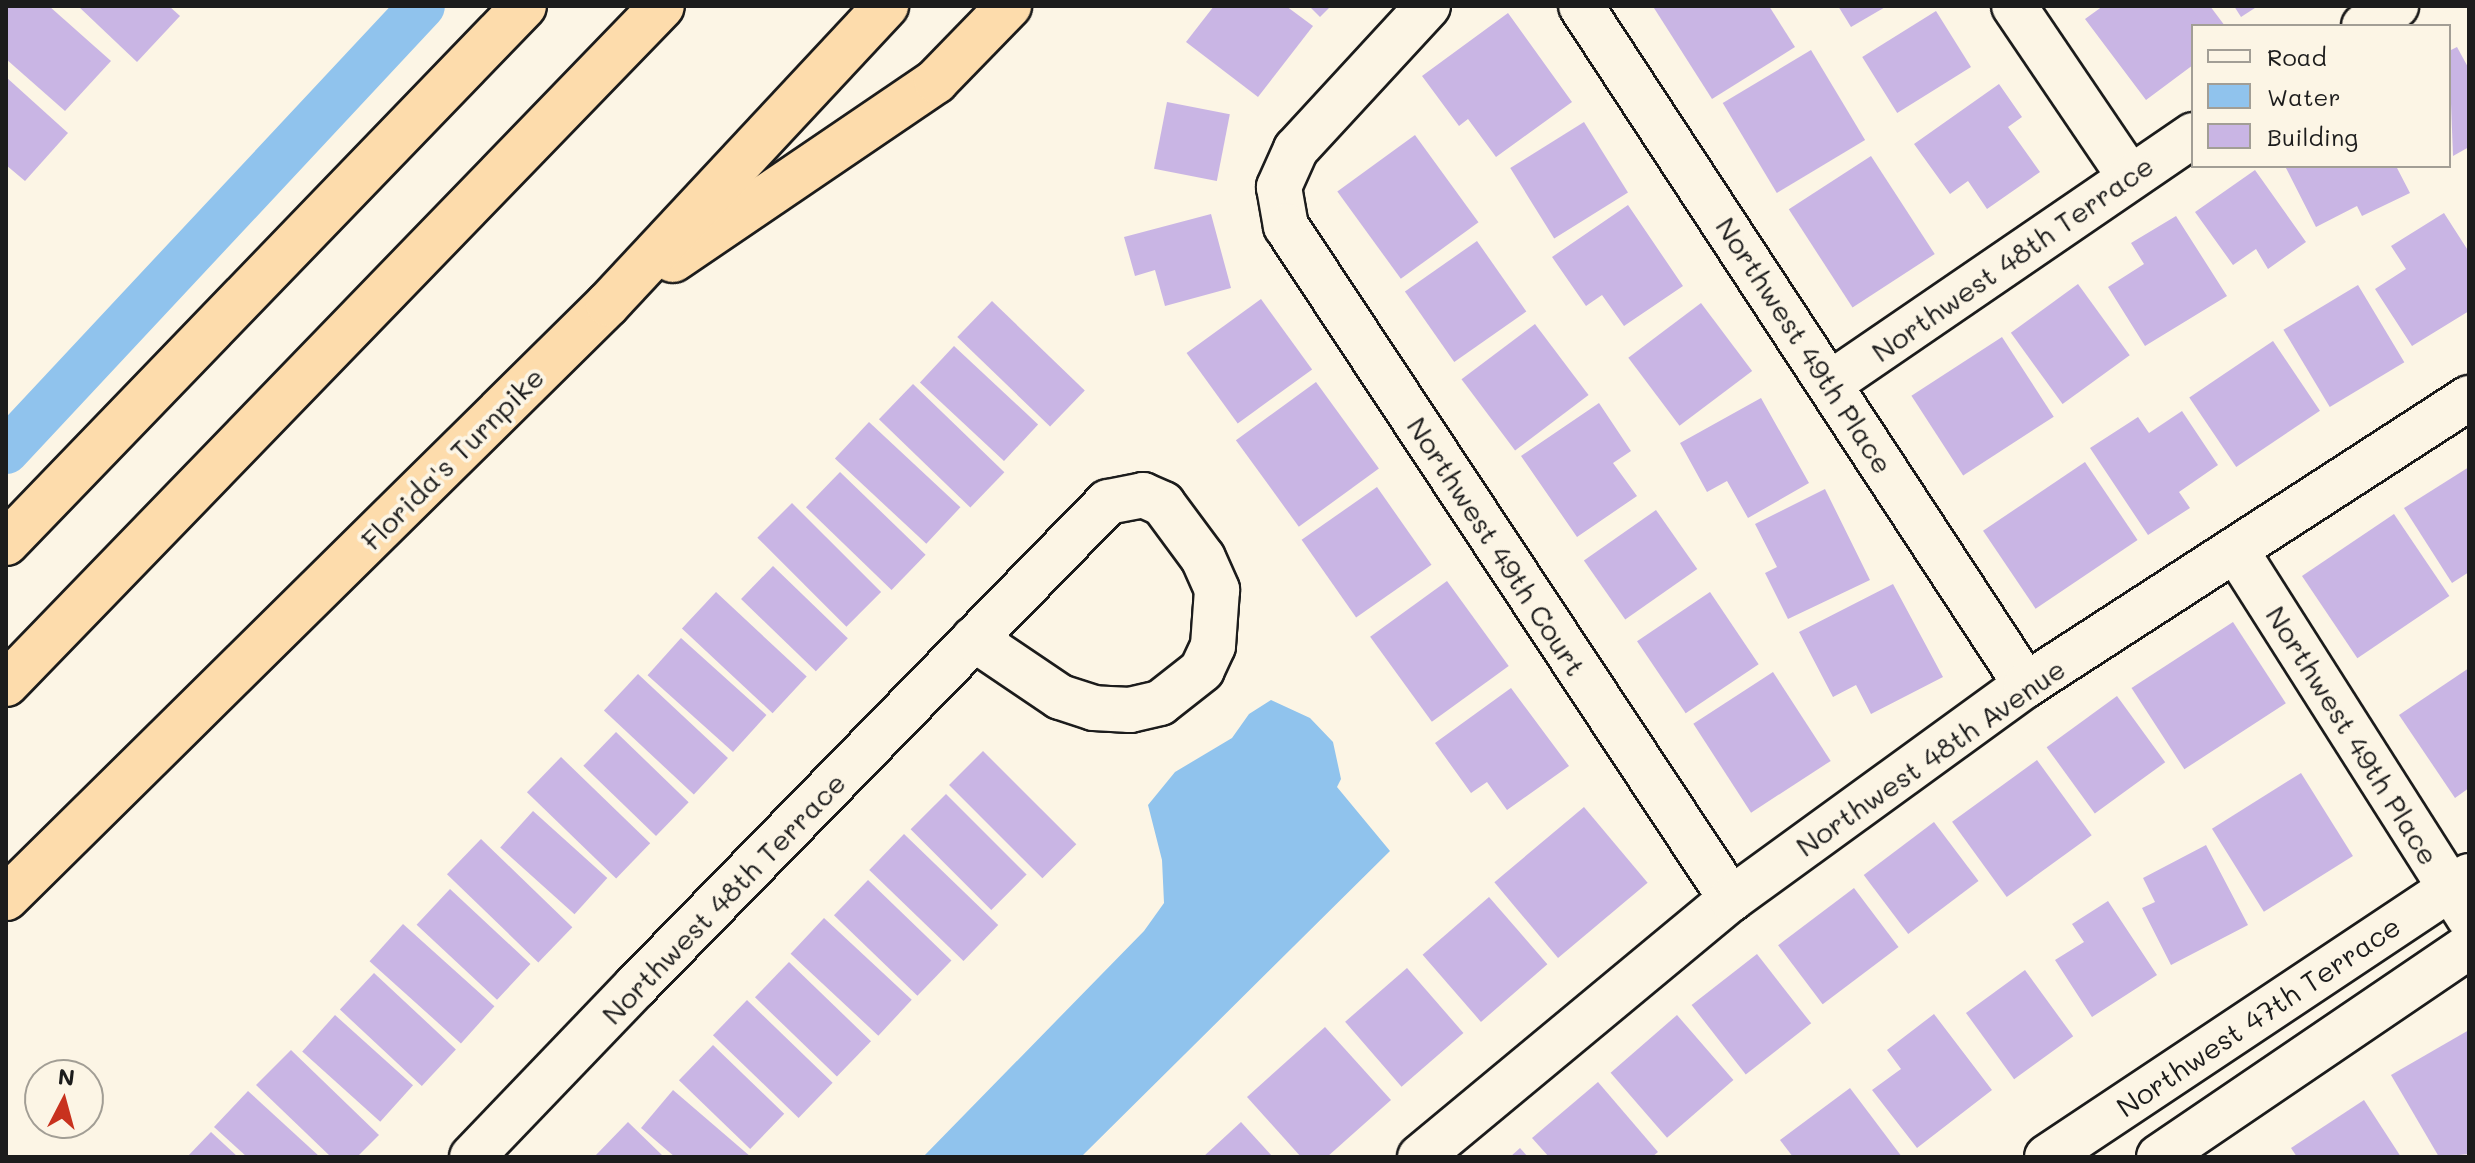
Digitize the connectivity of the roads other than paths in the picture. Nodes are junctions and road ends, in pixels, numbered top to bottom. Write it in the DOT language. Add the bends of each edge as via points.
graph roads {
  1 [pos="524,6"];
  2 [pos="662,6"];
  3 [pos="886,6"];
  4 [pos="1009,6"];
  5 [pos="1428,6"];
  6 [pos="1581,6"];
  7 [pos="2014,6"];
  8 [pos="2396,6"];
  9 [pos="2367,24"];
  10 [pos="2191,136"];
  11 [pos="2129,176"];
  12 [pos="608,304"];
  13 [pos="1831,383"];
  14 [pos="2469,398"];
  15 [pos="6,543"];
  16 [pos="2237,552"];
  17 [pos="974,639"];
  18 [pos="6,684"];
  19 [pos="2026,685"];
  20 [pos="2463,894"];
  21 [pos="6,898"];
  22 [pos="1731,899"];
  23 [pos="2469,946"];
  24 [pos="472,1157"];
  25 [pos="1420,1157"];
  26 [pos="2047,1157"];
  27 [pos="2159,1157"];
  1 -- 15 [label="highway"];
  2 -- 18 [label="highway"];
  3 -- 12 [label="highway, Florida's Turnpike"];
  4 -- 12 [label="highway" via="936,81"];
  5 -- 22 [label="street, Northwest 49th Court" via="1296,149 1279,187 1286,226"];
  6 -- 13 [label="street, Northwest 49th Place"];
  7 -- 11 [label="street"];
  8 -- 9 [label="street"];
  10 -- 11 [label="street, Northwest 48th Terrace"];
  11 -- 13 [label="street, Northwest 48th Terrace"];
  12 -- 21 [label="highway, Florida's Turnpike"];
  13 -- 19 [label="street, Northwest 49th Place"];
  14 -- 16 [label="street, Northwest 48th Avenue"];
  16 -- 19 [label="street, Northwest 48th Avenue"];
  16 -- 20 [label="street, Northwest 49th Place"];
  17 -- 17 [label="street, Northwest 48th Terrace" via="1060,697 1094,708 1130,710 1160,703 1202,670 1213,646 1217,590 1203,558 1163,504 1143,495 1123,495 1094,514"];
  17 -- 24 [label="street, Northwest 48th Terrace"];
  19 -- 22 [label="street, Northwest 48th Avenue"];
  20 -- 26 [label="street, Northwest 47th Terrace"];
  22 -- 25 [label="street, Northwest 48th Avenue"];
  23 -- 27 [label="street"];
}
